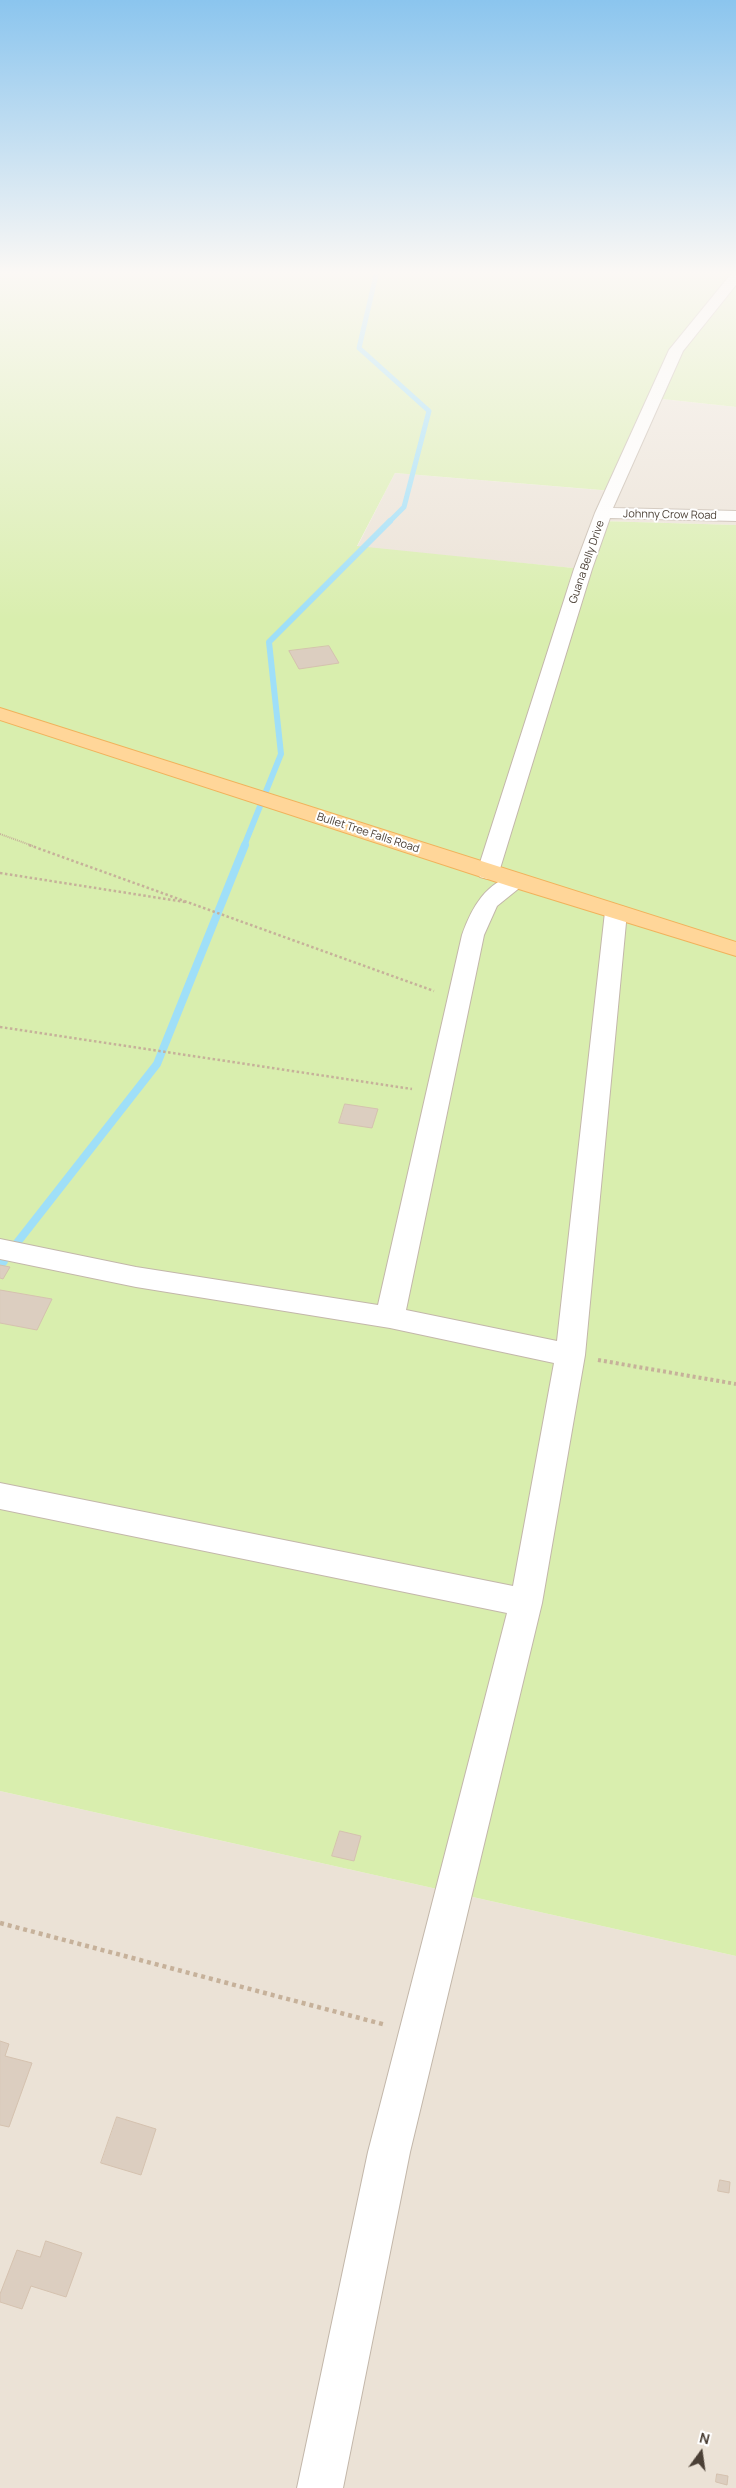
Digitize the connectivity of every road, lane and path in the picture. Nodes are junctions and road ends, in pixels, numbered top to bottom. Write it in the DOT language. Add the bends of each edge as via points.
graph roads {
  1 [pos="659,387"];
  2 [pos="603,513"];
  3 [pos="736,516"];
  4 [pos="0,714"];
  5 [pos="0,834"];
  6 [pos="488,872"];
  7 [pos="0,873"];
  8 [pos="517,881"];
  9 [pos="192,904"];
  10 [pos="616,912"];
  11 [pos="736,949"];
  12 [pos="460,1000"];
  13 [pos="0,1027"];
  14 [pos="439,1094"];
  15 [pos="0,1249"];
  16 [pos="390,1317"];
  17 [pos="570,1355"];
  18 [pos="736,1384"];
  19 [pos="0,1496"];
  20 [pos="526,1603"];
  21 [pos="0,1923"];
  22 [pos="418,2034"];
  23 [pos="320,2488"];
  1 -- 2 [label="street, Guana Belly Drive"];
  2 -- 3 [label="street, Johnny Crow Road"];
  2 -- 6 [label="street, Guana Belly Drive"];
  4 -- 6 [label="main road, Bullet Tree Falls Road"];
  5 -- 9 [label="path"];
  6 -- 8 [label="main road, Bullet Tree Falls Road"];
  7 -- 9 [label="path"];
  8 -- 10 [label="main road, Bullet Tree Falls Road"];
  8 -- 12 [label="street" via="499,890 485,904 473,935"];
  9 -- 12 [label="path"];
  10 -- 11 [label="main road, Bullet Tree Falls Road"];
  10 -- 17 [label="street"];
  12 -- 14 [label="street"];
  13 -- 14 [label="path"];
  14 -- 16 [label="street"];
  15 -- 16 [label="street" via="136,1277"];
  16 -- 17 [label="street"];
  17 -- 18 [label="path"];
  17 -- 20 [label="street"];
  19 -- 20 [label="street"];
  20 -- 22 [label="street"];
  21 -- 22 [label="path"];
  22 -- 23 [label="street" via="389,2152"];
}
